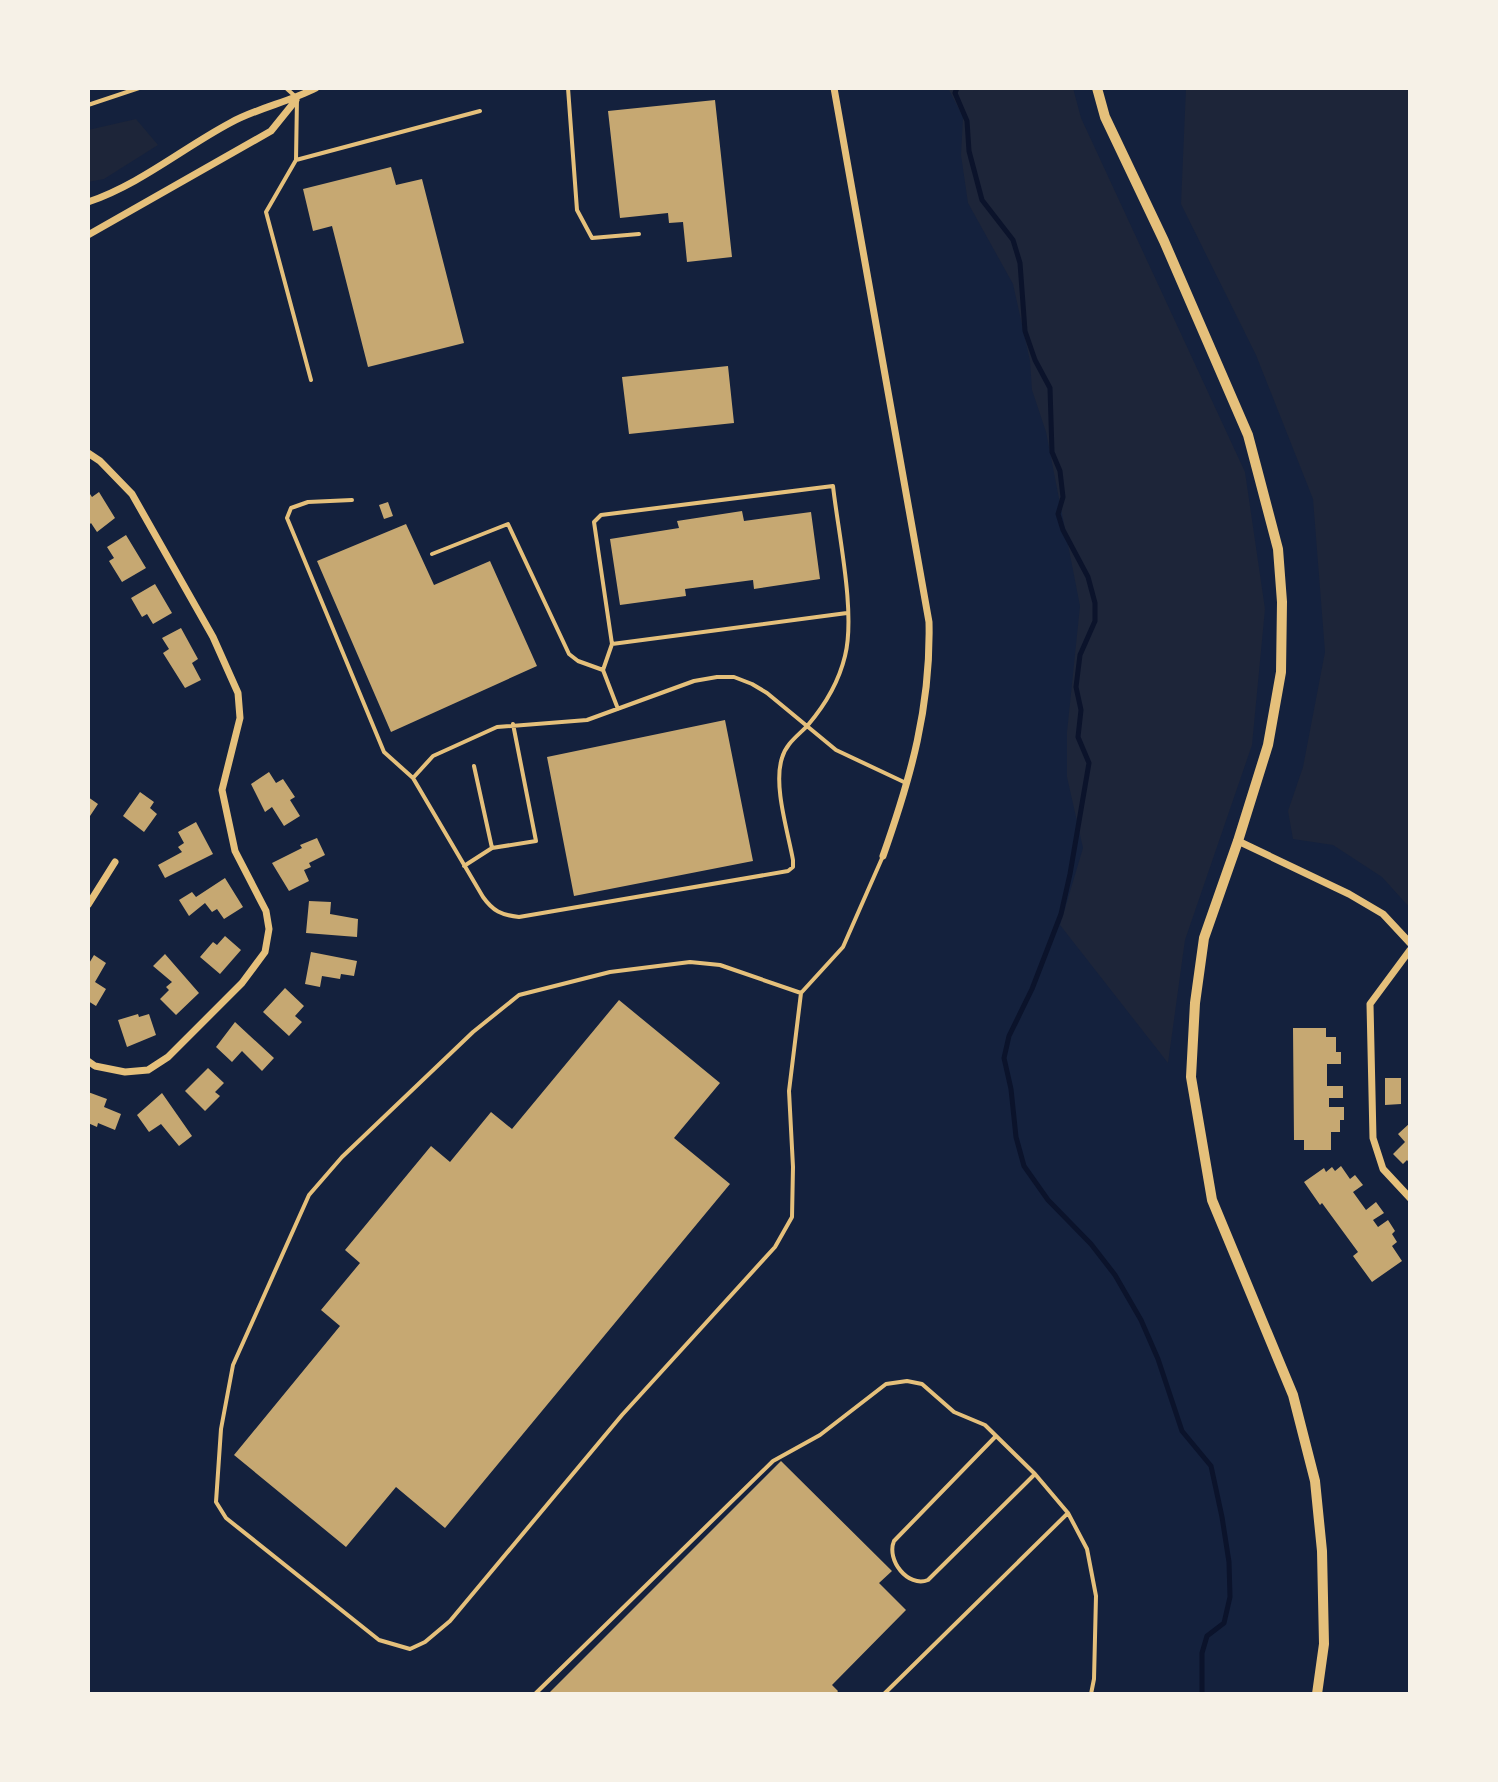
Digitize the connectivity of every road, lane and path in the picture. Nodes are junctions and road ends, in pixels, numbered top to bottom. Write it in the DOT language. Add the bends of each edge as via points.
graph roads {
  1 [pos="139,88"];
  2 [pos="286,88"];
  3 [pos="316,88"];
  4 [pos="568,88"];
  5 [pos="834,88"];
  6 [pos="1097,88"];
  7 [pos="297,98"];
  8 [pos="88,105"];
  9 [pos="480,111"];
  10 [pos="296,160"];
  11 [pos="88,202"];
  12 [pos="639,234"];
  13 [pos="88,235"];
  14 [pos="311,380"];
  15 [pos="88,453"];
  16 [pos="352,500"];
  17 [pos="432,554"];
  18 [pos="848,613"];
  19 [pos="612,644"];
  20 [pos="603,670"];
  21 [pos="618,709"];
  22 [pos="513,724"];
  23 [pos="808,725"];
  24 [pos="474,766"];
  25 [pos="413,778"];
  26 [pos="908,784"];
  27 [pos="1238,841"];
  28 [pos="492,848"];
  29 [pos="883,856"];
  30 [pos="115,862"];
  31 [pos="464,866"];
  32 [pos="88,905"];
  33 [pos="1410,943"];
  34 [pos="1410,950"];
  35 [pos="801,993"];
  36 [pos="88,1061"];
  37 [pos="1410,1198"];
  38 [pos="996,1436"];
  39 [pos="1035,1474"];
  40 [pos="1068,1513"];
  41 [pos="535,1694"];
  42 [pos="884,1694"];
  43 [pos="1091,1694"];
  44 [pos="1317,1694"];
  1 -- 8 [label="lane"];
  2 -- 7 [label="lane"];
  3 -- 7 [label="street"];
  4 -- 12 [label="lane" via="577,210 592,238"];
  5 -- 26 [label="street" via="929,622 927,699"];
  6 -- 27 [label="main road" via="1105,117 1243,422 1278,549 1281,672 1268,745"];
  7 -- 10 [label="lane"];
  7 -- 11 [label="street" via="232,121"];
  7 -- 13 [label="street" via="271,131"];
  9 -- 10 [label="lane"];
  10 -- 14 [label="lane" via="266,212"];
  15 -- 36 [label="street" via="132,494 213,637 238,693 240,718 222,790 235,851 266,911 269,929 265,952 242,983 168,1057 148,1070 125,1072"];
  16 -- 25 [label="lane" via="308,502 291,508 287,518 384,752"];
  17 -- 20 [label="lane" via="508,524 569,654"];
  18 -- 19 [label="lane"];
  18 -- 19 [label="lane" via="833,486 601,515 594,522"];
  18 -- 23 [label="lane" via="845,659"];
  19 -- 20 [label="lane"];
  20 -- 21 [label="lane"];
  21 -- 22 [label="lane" via="587,720"];
  21 -- 23 [label="lane" via="694,681 734,677 767,693"];
  22 -- 25 [label="lane" via="477,734 433,756"];
  22 -- 28 [label="lane" via="536,841"];
  23 -- 26 [label="lane" via="836,750"];
  23 -- 31 [label="lane" via="781,759 793,860 788,871 519,917 495,911"];
  24 -- 28 [label="lane"];
  25 -- 31 [label="lane"];
  26 -- 29 [label="street"];
  27 -- 33 [label="street" via="1383,914"];
  27 -- 44 [label="main road" via="1204,938 1191,1077 1212,1200 1293,1395 1315,1481 1324,1644"];
  28 -- 31 [label="lane"];
  29 -- 35 [label="lane" via="843,947"];
  30 -- 32 [label="street"];
  34 -- 37 [label="street" via="1370,1004 1373,1138 1383,1169"];
  35 -- 35 [label="lane" via="720,965 690,962 610,972 519,995 473,1032 309,1195 233,1365 221,1429 216,1502 226,1518 379,1640 410,1649 450,1621 622,1415 775,1247 792,1217 789,1091"];
  38 -- 39 [label="lane"];
  38 -- 39 [label="lane" via="894,1541 894,1562 912,1580 928,1580"];
  38 -- 41 [label="lane" via="985,1425 954,1412 922,1384 886,1384 820,1435 773,1461"];
  39 -- 40 [label="lane"];
  40 -- 42 [label="lane"];
  40 -- 43 [label="lane" via="1087,1549 1096,1596"];
}
